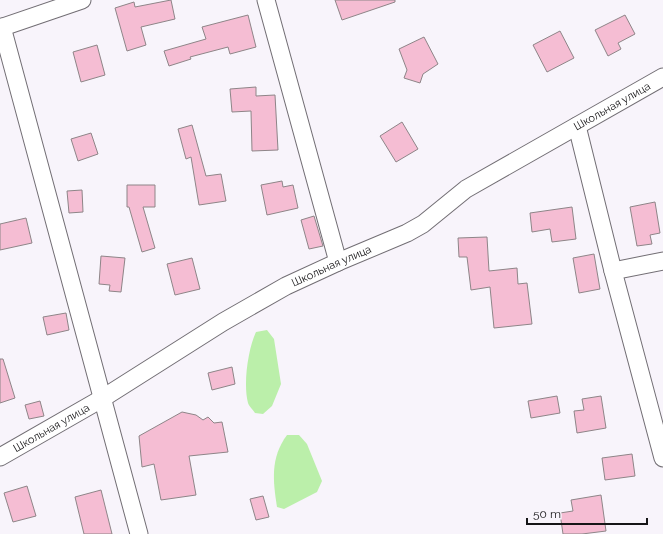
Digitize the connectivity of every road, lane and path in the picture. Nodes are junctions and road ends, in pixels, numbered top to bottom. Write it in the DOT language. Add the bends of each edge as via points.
graph roads {
  1 [pos="82,0"];
  2 [pos="266,0"];
  3 [pos="1,28"];
  4 [pos="663,77"];
  5 [pos="577,126"];
  6 [pos="663,261"];
  7 [pos="338,262"];
  8 [pos="613,271"];
  9 [pos="103,398"];
  10 [pos="0,457"];
  11 [pos="663,458"];
  12 [pos="139,534"];
  1 -- 3 [label="street"];
  2 -- 7 [label="street"];
  3 -- 9 [label="street"];
  4 -- 5 [label="street, Школьная улица"];
  5 -- 7 [label="street, Школьная улица" via="466,188 423,224"];
  5 -- 8 [label="street"];
  6 -- 8 [label="street"];
  7 -- 9 [label="street, Школьная улица" via="286,286 223,322"];
  8 -- 11 [label="street"];
  9 -- 10 [label="street, Школьная улица"];
  9 -- 12 [label="street"];
}
